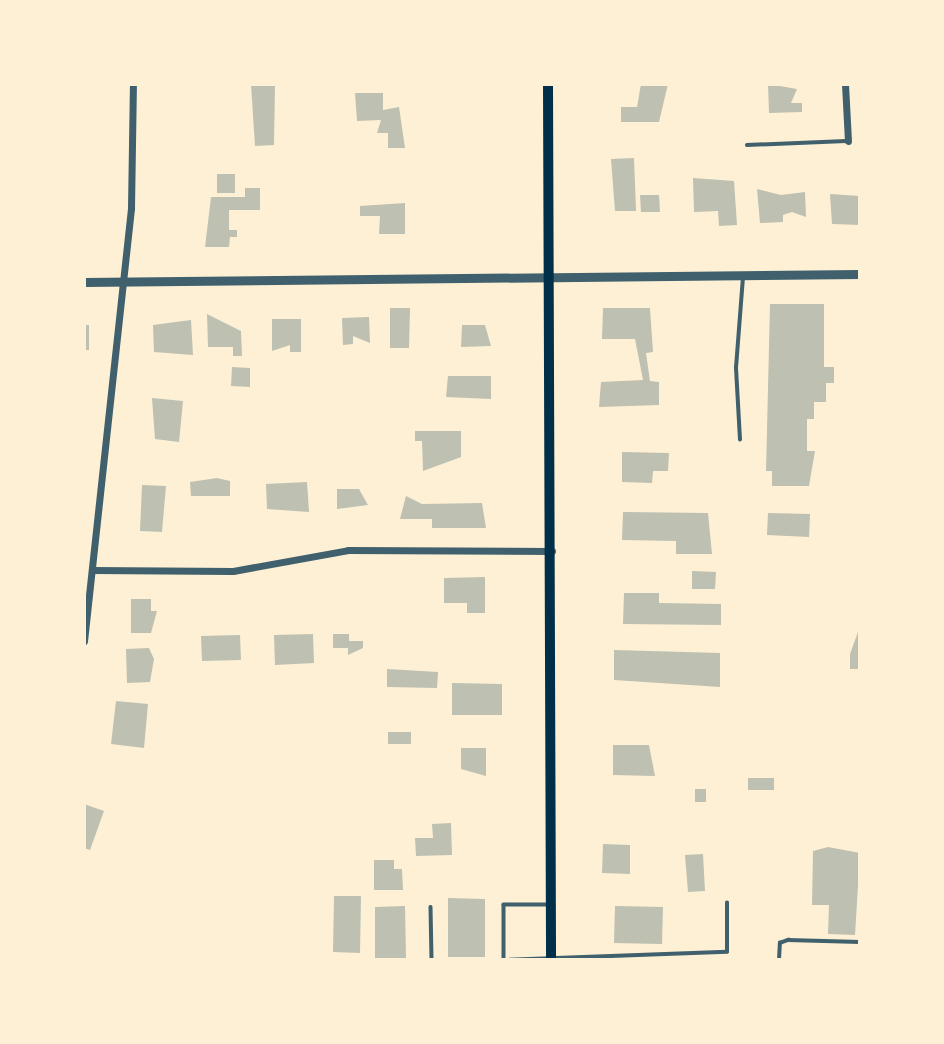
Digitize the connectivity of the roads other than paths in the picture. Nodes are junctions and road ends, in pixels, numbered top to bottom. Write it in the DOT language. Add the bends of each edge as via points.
graph roads {
  1 [pos="133,84"];
  2 [pos="548,84"];
  3 [pos="845,84"];
  4 [pos="848,141"];
  5 [pos="747,145"];
  6 [pos="743,272"];
  7 [pos="860,274"];
  8 [pos="550,275"];
  9 [pos="124,281"];
  10 [pos="84,282"];
  11 [pos="740,440"];
  12 [pos="552,551"];
  13 [pos="92,570"];
  14 [pos="84,641"];
  15 [pos="727,903"];
  16 [pos="551,905"];
  17 [pos="431,907"];
  18 [pos="860,942"];
  19 [pos="432,960"];
  20 [pos="485,960"];
  21 [pos="504,960"];
  22 [pos="551,960"];
  23 [pos="779,960"];
  1 -- 9 [label="street"];
  2 -- 8 [label="main road"];
  3 -- 4 [label="street"];
  4 -- 5 [label="lane"];
  6 -- 7 [label="street"];
  6 -- 8 [label="street"];
  6 -- 11 [label="lane" via="736,368"];
  8 -- 9 [label="street"];
  8 -- 12 [label="main road"];
  9 -- 10 [label="street"];
  9 -- 13 [label="street"];
  12 -- 13 [label="street" via="348,550 233,571"];
  12 -- 16 [label="main road"];
  13 -- 14 [label="street"];
  15 -- 22 [label="lane" via="727,952"];
  16 -- 21 [label="lane" via="504,905"];
  16 -- 22 [label="main road"];
  17 -- 19 [label="lane"];
  18 -- 23 [label="lane" via="788,940 780,943"];
  20 -- 21 [label="lane"];
  21 -- 22 [label="lane"];
}
